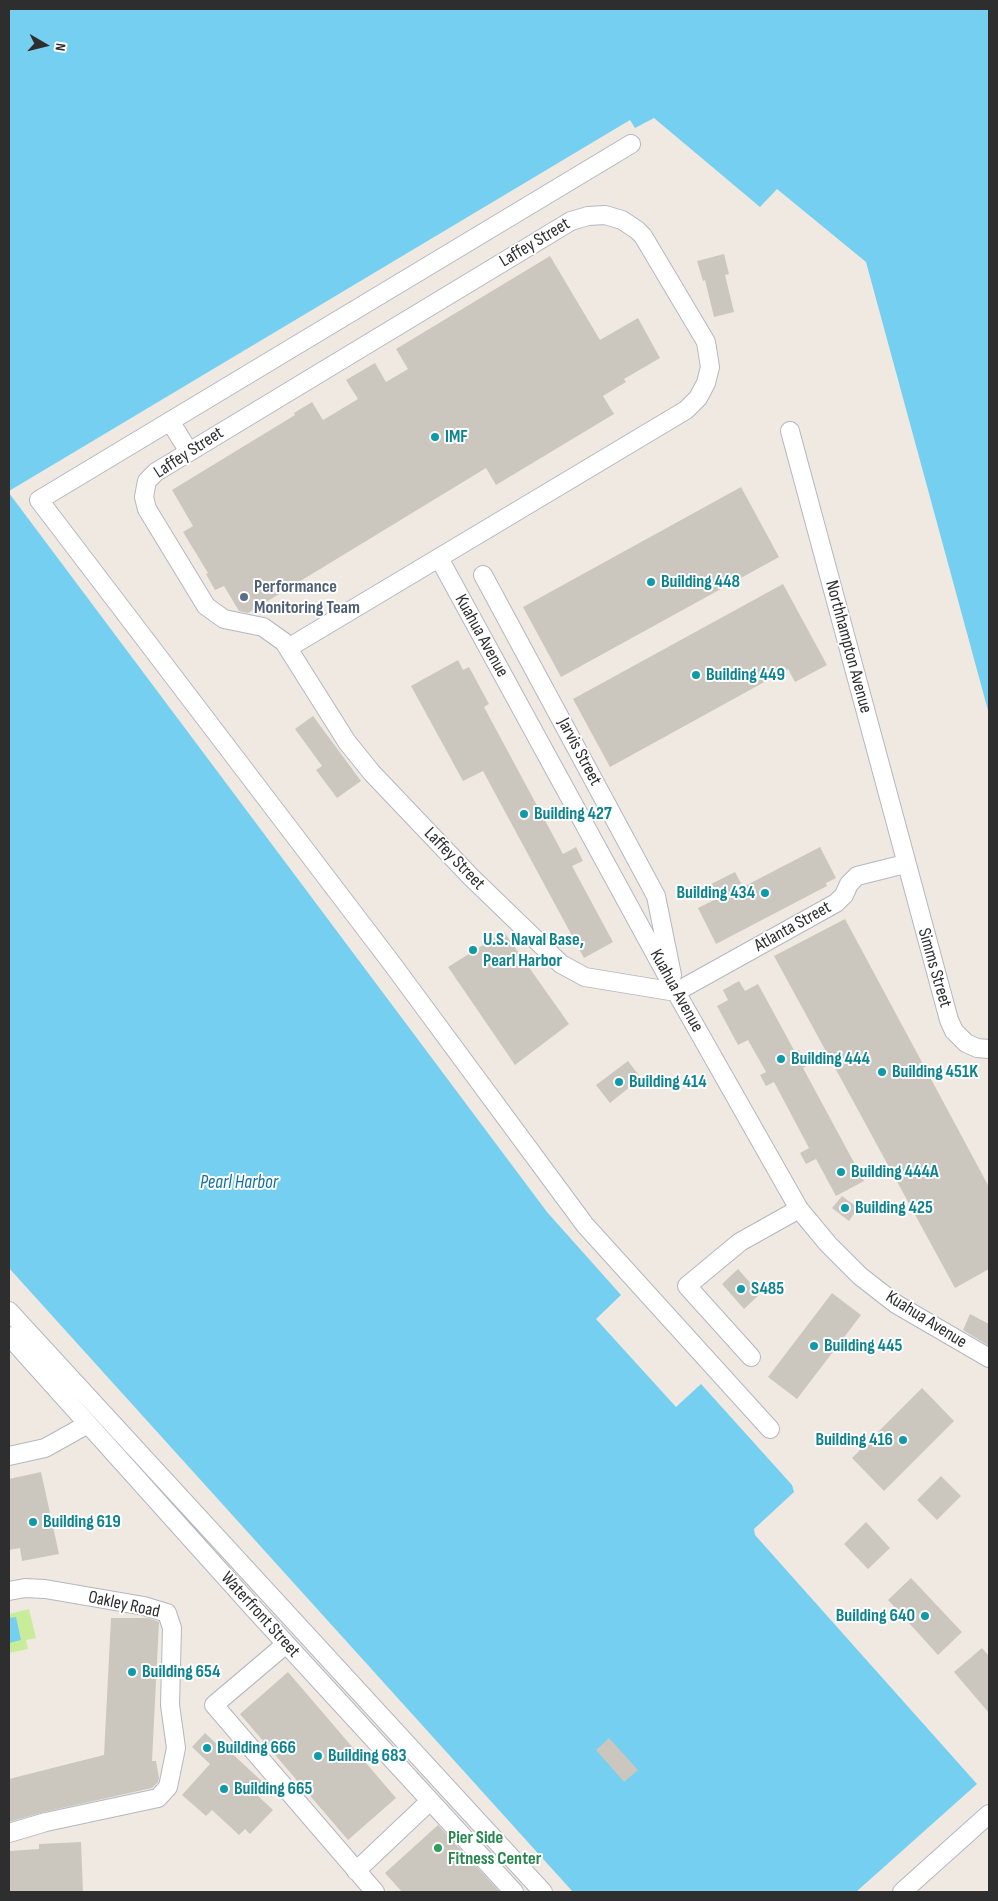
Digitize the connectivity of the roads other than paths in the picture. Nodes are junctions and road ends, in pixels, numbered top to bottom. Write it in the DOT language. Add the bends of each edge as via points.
graph roads {
  1 [pos="630,144"];
  2 [pos="170,422"];
  3 [pos="790,431"];
  4 [pos="189,452"];
  5 [pos="439,558"];
  6 [pos="483,575"];
  7 [pos="288,648"];
  8 [pos="905,864"];
  9 [pos="676,992"];
  10 [pos="989,1049"];
  11 [pos="799,1209"];
  12 [pos="9,1311"];
  13 [pos="9,1336"];
  14 [pos="751,1357"];
  15 [pos="989,1358"];
  16 [pos="88,1424"];
  17 [pos="770,1429"];
  18 [pos="9,1456"];
  19 [pos="9,1591"];
  20 [pos="286,1644"];
  21 [pos="430,1801"];
  22 [pos="989,1814"];
  23 [pos="9,1832"];
  24 [pos="356,1871"];
  25 [pos="375,1892"];
  26 [pos="514,1892"];
  27 [pos="543,1892"];
  28 [pos="902,1892"];
  1 -- 2 [label="street"];
  2 -- 4 [label="street"];
  2 -- 17 [label="street" via="39,500 390,961 585,1225"];
  3 -- 8 [label="street, Northhampton Avenue"];
  4 -- 5 [label="street, Laffey Street" via="571,221 597,215 622,220 643,236 706,342 710,367 703,391 686,410"];
  4 -- 7 [label="street, Laffey Street" via="150,478 144,493 147,509 206,606 224,619 264,627"];
  5 -- 7 [label="street, Laffey Street"];
  5 -- 9 [label="street, Kuahua Avenue"];
  6 -- 9 [label="street, Jarvis Street" via="656,896"];
  7 -- 9 [label="street, Laffey Street" via="346,742 372,773 561,964 585,977"];
  8 -- 9 [label="street, Atlanta Street" via="857,876 836,902"];
  8 -- 10 [label="street, Simms Street" via="951,1026 966,1043"];
  9 -- 11 [label="street, Kuahua Avenue"];
  11 -- 14 [label="street" via="740,1242 687,1286"];
  11 -- 15 [label="street, Kuahua Avenue" via="828,1244 867,1282 896,1304"];
  12 -- 27 [label="street"];
  13 -- 16 [label="street, Waterfront Street"];
  16 -- 18 [label="street" via="45,1448"];
  16 -- 20 [label="street, Waterfront Street"];
  19 -- 23 [label="street, Oakley Road" via="45,1589 167,1613 172,1628 170,1705 176,1748 168,1787 158,1798"];
  20 -- 21 [label="street, Waterfront Street"];
  20 -- 24 [label="street" via="214,1705"];
  21 -- 24 [label="street"];
  21 -- 26 [label="street, Waterfront Street"];
  22 -- 28 [label="street"];
  24 -- 25 [label="street"];
}
